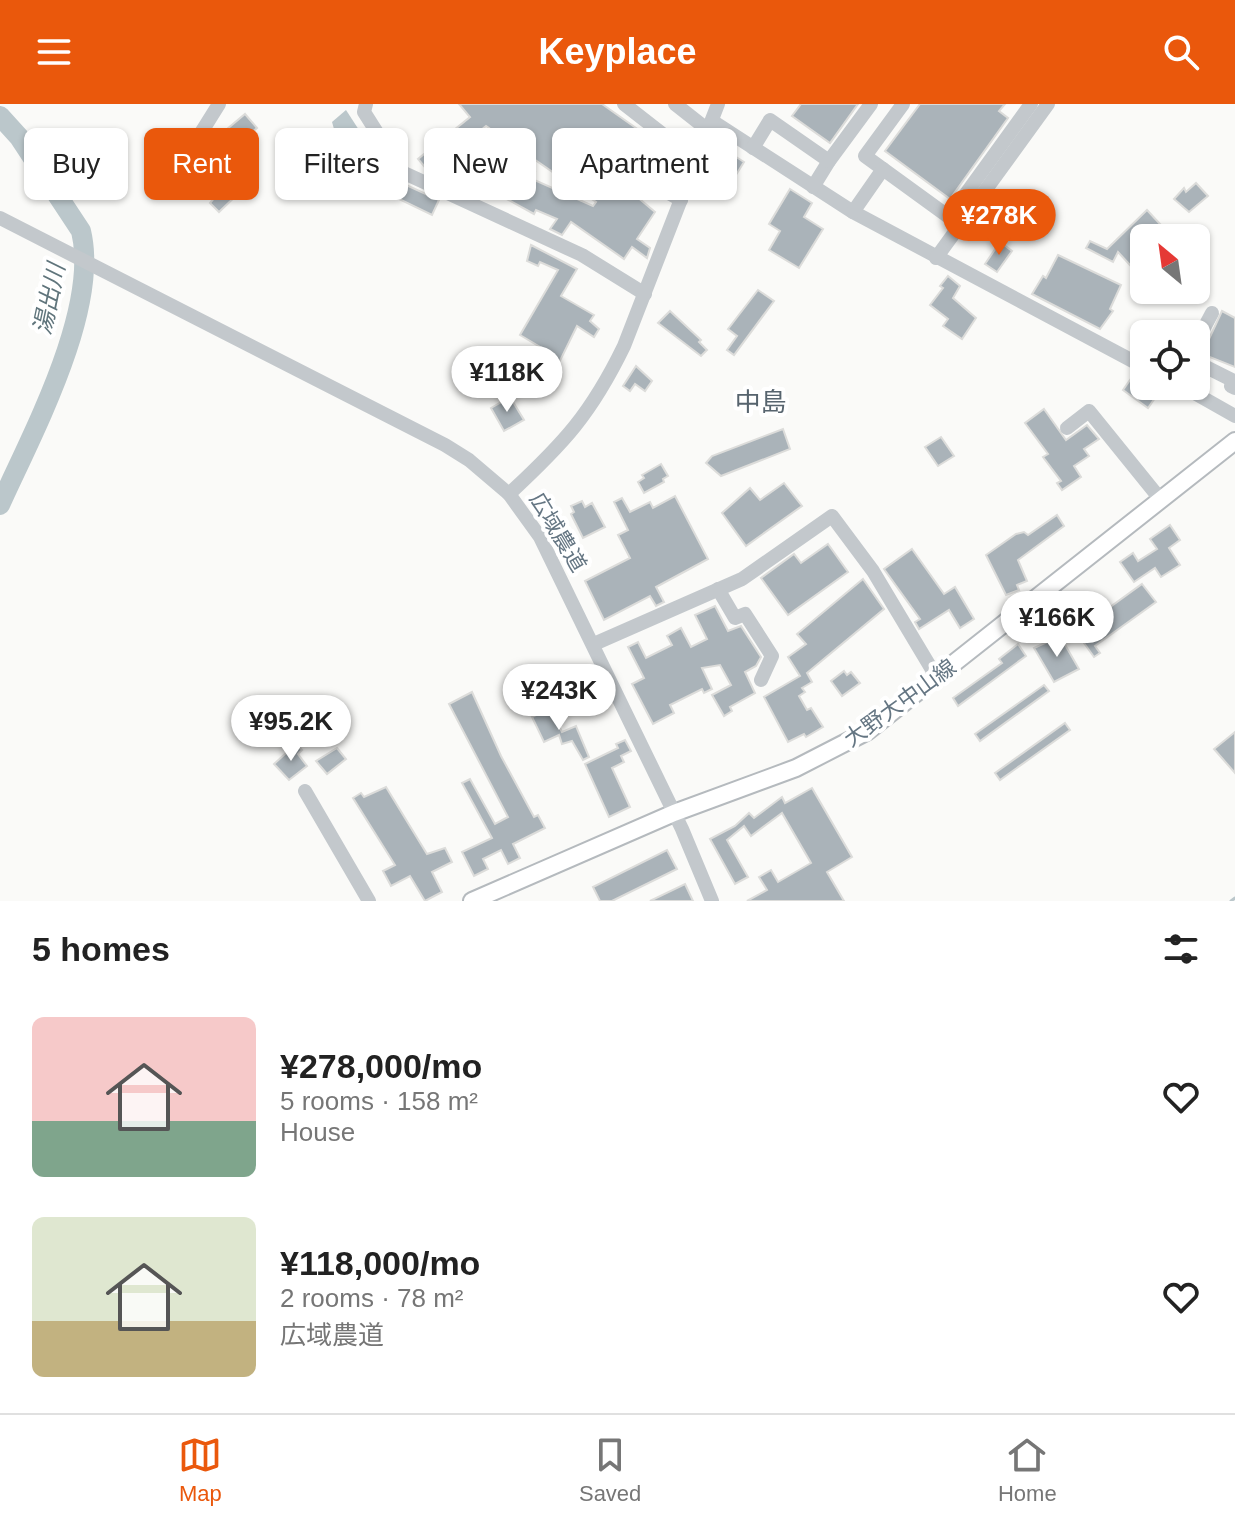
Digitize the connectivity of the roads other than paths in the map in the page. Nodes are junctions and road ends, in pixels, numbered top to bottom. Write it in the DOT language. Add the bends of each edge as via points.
graph roads {
  1 [pos="219,104"];
  2 [pos="366,104"];
  3 [pos="624,104"];
  4 [pos="675,104"];
  5 [pos="718,104"];
  6 [pos="871,104"];
  7 [pos="903,104"];
  8 [pos="1031,104"];
  9 [pos="1048,104"];
  10 [pos="710,125"];
  11 [pos="204,128"];
  12 [pos="655,128"];
  13 [pos="709,128"];
  14 [pos="753,148"];
  15 [pos="829,161"];
  16 [pos="883,169"];
  17 [pos="813,187"];
  18 [pos="681,200"];
  19 [pos="853,212"];
  20 [pos="0,218"];
  21 [pos="936,258"];
  22 [pos="645,294"];
  23 [pos="1212,313"];
  24 [pos="1208,320"];
  25 [pos="1130,360"];
  26 [pos="1210,369"];
  27 [pos="1235,388"];
  28 [pos="1207,400"];
  29 [pos="1235,416"];
  30 [pos="1067,428"];
  31 [pos="1235,441"];
  32 [pos="509,494"];
  33 [pos="1161,500"];
  34 [pos="718,589"];
  35 [pos="594,644"];
  36 [pos="937,678"];
  37 [pos="761,680"];
  38 [pos="305,791"];
  39 [pos="674,813"];
  40 [pos="369,901"];
  41 [pos="472,901"];
  42 [pos="712,901"];
  1 -- 11 [label="street"];
  2 -- 22 [label="street" via="364,112 402,172 582,255"];
  3 -- 12 [label="street"];
  4 -- 10 [label="street"];
  5 -- 10 [label="street"];
  6 -- 15 [label="street"];
  7 -- 16 [label="street" via="865,156"];
  8 -- 16 [label="street" via="949,217"];
  9 -- 21 [label="street"];
  10 -- 13 [label="street"];
  10 -- 14 [label="street"];
  14 -- 15 [label="street" via="770,120"];
  14 -- 17 [label="street"];
  15 -- 17 [label="street"];
  16 -- 19 [label="street"];
  17 -- 19 [label="street"];
  18 -- 22 [label="street"];
  19 -- 21 [label="street"];
  20 -- 32 [label="street, 広域農道" via="445,445"];
  21 -- 25 [label="street"];
  22 -- 32 [label="street" via="586,416"];
  23 -- 24 [label="street"];
  26 -- 27 [label="street" via="1234,381"];
  28 -- 29 [label="street"];
  30 -- 33 [label="street" via="1089,411"];
  31 -- 33 [label="main road, 大野大中山線"];
  32 -- 35 [label="street, 広域農道" via="540,537"];
  33 -- 36 [label="main road, 大野大中山線"];
  34 -- 35 [label="street"];
  34 -- 36 [label="street" via="742,579 832,516 873,571"];
  34 -- 37 [label="street" via="735,618 745,614 772,656"];
  35 -- 39 [label="street, 広域農道"];
  36 -- 39 [label="main road, 大野大中山線" via="834,750"];
  38 -- 40 [label="street"];
  39 -- 41 [label="main road, 大野大中山線"];
  39 -- 42 [label="street, 広域農道"];
}
